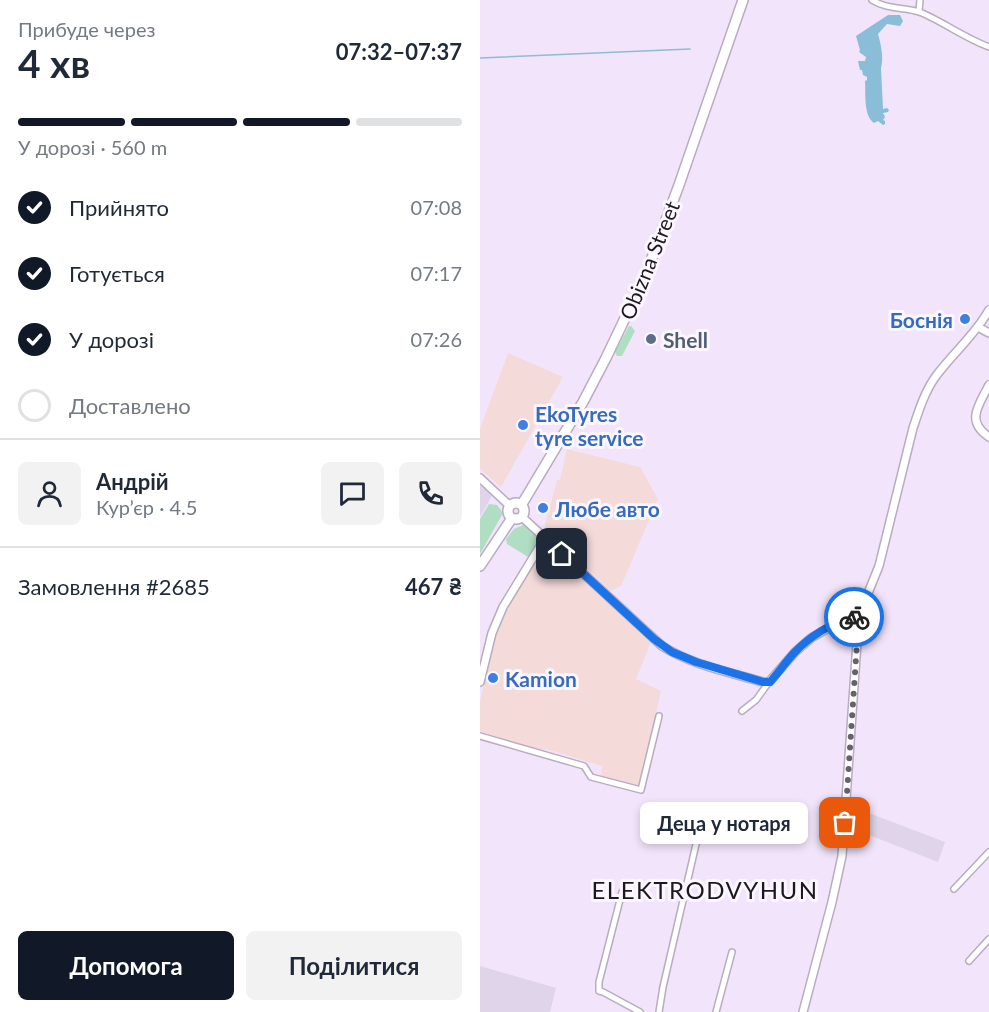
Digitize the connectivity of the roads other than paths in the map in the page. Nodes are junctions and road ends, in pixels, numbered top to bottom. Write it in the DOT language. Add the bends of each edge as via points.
graph roads {
  1 [pos="743,0"];
  2 [pos="872,0"];
  3 [pos="920,0"];
  4 [pos="919,11"];
  5 [pos="989,47"];
  6 [pos="989,310"];
  7 [pos="978,327"];
  8 [pos="989,333"];
  9 [pos="989,385"];
  10 [pos="989,436"];
  11 [pos="480,478"];
  12 [pos="522,504"];
  13 [pos="510,506"];
  14 [pos="522,517"];
  15 [pos="512,518"];
  16 [pos="545,538"];
  17 [pos="480,566"];
  18 [pos="860,621"];
  19 [pos="480,682"];
  20 [pos="770,682"];
  21 [pos="742,711"];
  22 [pos="659,716"];
  23 [pos="480,736"];
  24 [pos="697,840"];
  25 [pos="989,852"];
  26 [pos="954,889"];
  27 [pos="622,892"];
  28 [pos="989,939"];
  29 [pos="732,952"];
  30 [pos="969,961"];
  31 [pos="640,1012"];
  32 [pos="659,1012"];
  33 [pos="716,1012"];
  34 [pos="803,1012"];
  1 -- 12 [label="highway, Obizna Street" via="646,274 583,402"];
  2 -- 4 [label="street" via="890,8"];
  3 -- 4 [label="street"];
  4 -- 5 [label="street"];
  6 -- 7 [label="main road"];
  7 -- 8 [label="main road"];
  7 -- 18 [label="main road" via="936,376 920,407 879,566"];
  9 -- 10 [label="main road" via="975,417 977,426"];
  11 -- 13 [label="main road"];
  12 -- 13 [label="highway"];
  12 -- 14 [label="highway"];
  13 -- 15 [label="highway" via="508,513"];
  14 -- 15 [label="highway"];
  14 -- 16 [label="main road"];
  15 -- 17 [label="highway"];
  16 -- 19 [label="main road" via="503,607"];
  16 -- 20 [label="main road" via="672,652"];
  18 -- 20 [label="main road" via="851,617 811,638"];
  18 -- 34 [label="main road" via="842,856"];
  20 -- 21 [label="street"];
  22 -- 23 [label="street" via="641,790 591,777 584,766"];
  24 -- 32 [label="street"];
  25 -- 26 [label="street"];
  27 -- 31 [label="street" via="599,991"];
  28 -- 30 [label="street"];
  29 -- 33 [label="street"];
}
